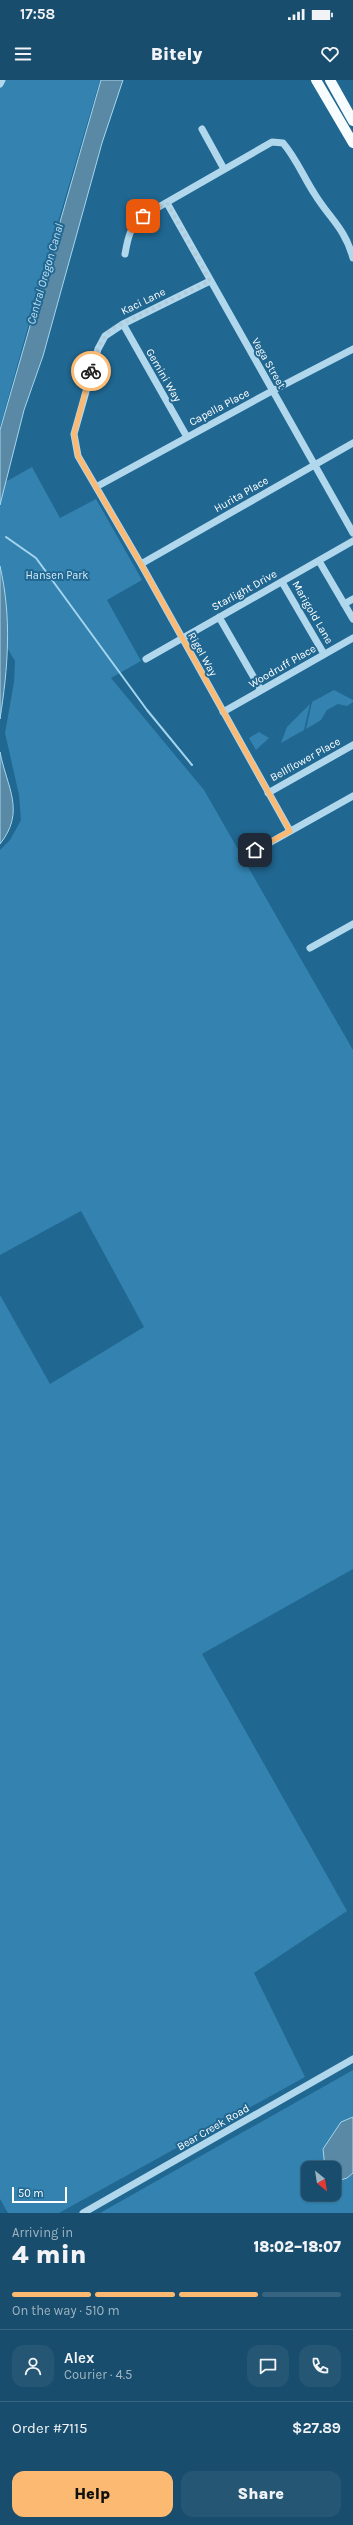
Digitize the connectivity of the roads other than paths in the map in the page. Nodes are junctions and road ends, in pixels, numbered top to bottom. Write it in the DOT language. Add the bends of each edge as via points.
graph roads {
  1 [pos="2,80"];
  2 [pos="316,80"];
  3 [pos="330,80"];
  4 [pos="0,84"];
  5 [pos="353,121"];
  6 [pos="202,129"];
  7 [pos="353,143"];
  8 [pos="224,169"];
  9 [pos="167,203"];
  10 [pos="125,254"];
  11 [pos="353,258"];
  12 [pos="210,281"];
  13 [pos="123,324"];
  14 [pos="353,349"];
  15 [pos="272,391"];
  16 [pos="187,437"];
  17 [pos="353,443"];
  18 [pos="315,465"];
  19 [pos="96,487"];
  20 [pos="353,533"];
  21 [pos="353,541"];
  22 [pos="319,561"];
  23 [pos="141,564"];
  24 [pos="282,582"];
  25 [pos="353,599"];
  26 [pos="344,604"];
  27 [pos="219,617"];
  28 [pos="353,620"];
  29 [pos="181,638"];
  30 [pos="353,638"];
  31 [pos="324,654"];
  32 [pos="146,659"];
  33 [pos="261,690"];
  34 [pos="223,712"];
  35 [pos="353,745"];
  36 [pos="268,793"];
  37 [pos="353,796"];
  38 [pos="290,831"];
  39 [pos="255,850"];
  40 [pos="353,924"];
  41 [pos="310,948"];
  42 [pos="353,2059"];
  43 [pos="83,2213"];
  1 -- 4 [label="street"];
  2 -- 7 [label="main road"];
  3 -- 5 [label="main road"];
  6 -- 8 [label="street"];
  8 -- 9 [label="street"];
  8 -- 11 [label="street" via="272,142 283,143 292,153 313,192 344,232"];
  9 -- 10 [label="street" via="143,216 133,225"];
  9 -- 12 [label="street, Vega Street"];
  12 -- 13 [label="street, Kaci Lane"];
  12 -- 15 [label="street, Vega Street"];
  13 -- 16 [label="street, Gemini Way"];
  13 -- 19 [label="street, Kaci Lane" via="104,336 74,434 78,456"];
  14 -- 15 [label="street, Capella Place"];
  15 -- 16 [label="street, Capella Place"];
  15 -- 18 [label="street, Vega Street"];
  16 -- 19 [label="street, Capella Place"];
  17 -- 18 [label="street, Hurita Place"];
  18 -- 20 [label="street, Vega Street"];
  18 -- 23 [label="street, Hurita Place"];
  19 -- 23 [label="street, Rigel Way"];
  21 -- 22 [label="street, Starlight Drive"];
  22 -- 24 [label="street, Starlight Drive"];
  22 -- 26 [label="street"];
  23 -- 29 [label="street, Rigel Way"];
  24 -- 27 [label="street, Starlight Drive"];
  24 -- 31 [label="street, Marigold Lane"];
  25 -- 26 [label="street"];
  26 -- 28 [label="street"];
  27 -- 29 [label="street, Starlight Drive"];
  27 -- 33 [label="street"];
  29 -- 32 [label="street, Starlight Drive"];
  29 -- 34 [label="street, Rigel Way"];
  30 -- 31 [label="street, Woodruff Place"];
  31 -- 33 [label="street, Woodruff Place"];
  33 -- 34 [label="street, Woodruff Place"];
  34 -- 36 [label="street, Rigel Way"];
  35 -- 36 [label="street, Bellflower Place"];
  36 -- 38 [label="street, Rigel Way"];
  37 -- 38 [label="street"];
  38 -- 39 [label="street"];
  40 -- 41 [label="street"];
  42 -- 43 [label="street, Bear Creek Road"];
}
